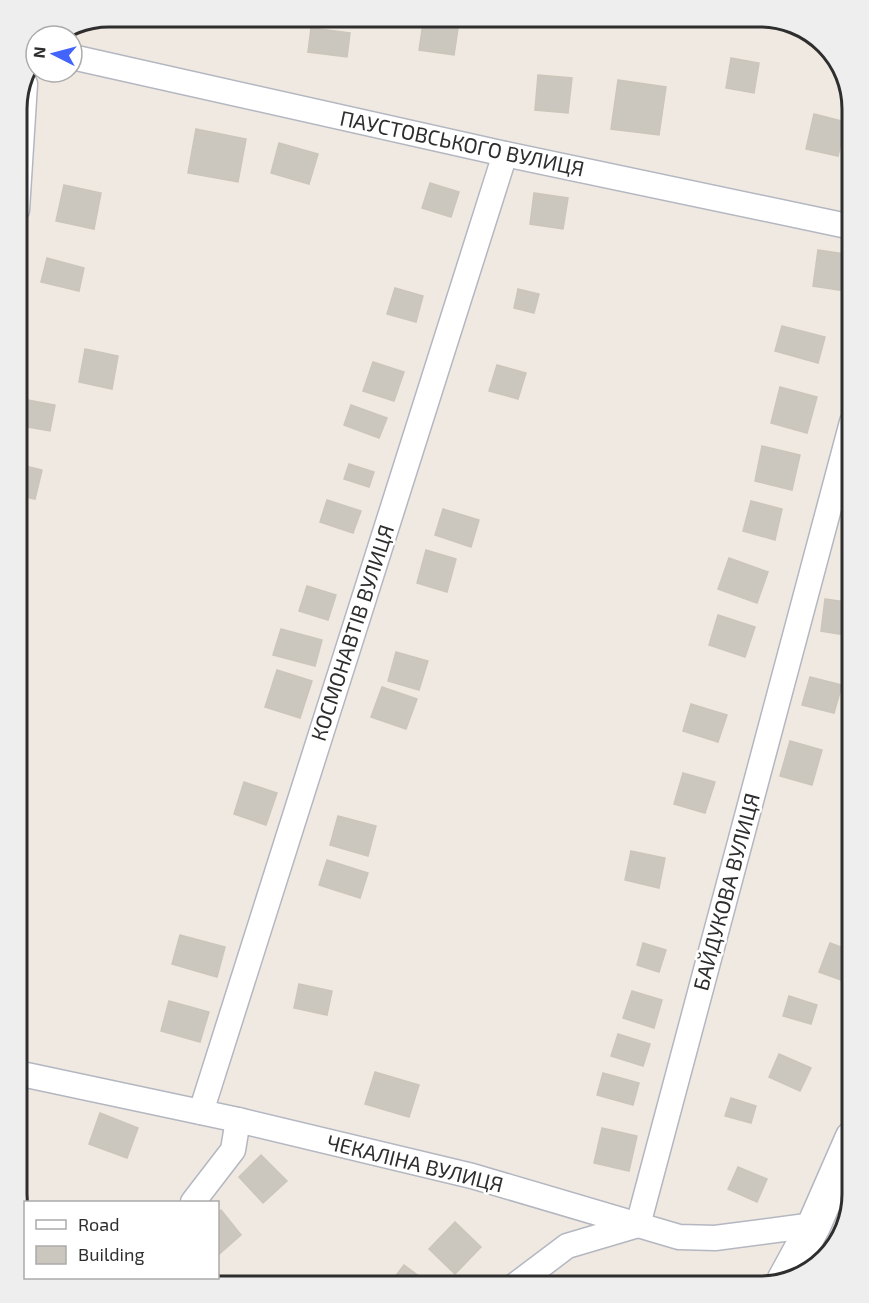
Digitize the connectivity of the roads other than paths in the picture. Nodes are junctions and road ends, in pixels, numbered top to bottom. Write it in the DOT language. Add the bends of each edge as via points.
graph roads {
  1 [pos="84,60"];
  2 [pos="505,154"];
  3 [pos="842,225"];
  4 [pos="842,460"];
  5 [pos="27,1075"];
  6 [pos="201,1113"];
  7 [pos="238,1120"];
  8 [pos="842,1161"];
  9 [pos="195,1201"];
  10 [pos="638,1225"];
  11 [pos="814,1225"];
  12 [pos="789,1271"];
  13 [pos="527,1276"];
  1 -- 2 [label="street, ПАУСТОВСЬКОГО ВУЛИЦЯ"];
  2 -- 3 [label="street, ПАУСТОВСЬКОГО ВУЛИЦЯ"];
  2 -- 6 [label="street, КОСМОНАВТІВ ВУЛИЦЯ"];
  4 -- 10 [label="street, БАЙДУКОВА ВУЛИЦЯ"];
  5 -- 6 [label="street, ЧЕКАЛІНА ВУЛИЦЯ"];
  6 -- 7 [label="street, ЧЕКАЛІНА ВУЛИЦЯ"];
  7 -- 9 [label="street" via="233,1150"];
  7 -- 10 [label="street, ЧЕКАЛІНА ВУЛИЦЯ" via="472,1176"];
  8 -- 11 [label="main road"];
  10 -- 11 [label="street, ЧЕКАЛІНА ВУЛИЦЯ" via="679,1237 715,1239"];
  10 -- 13 [label="street" via="567,1245"];
  11 -- 12 [label="main road"];
}
